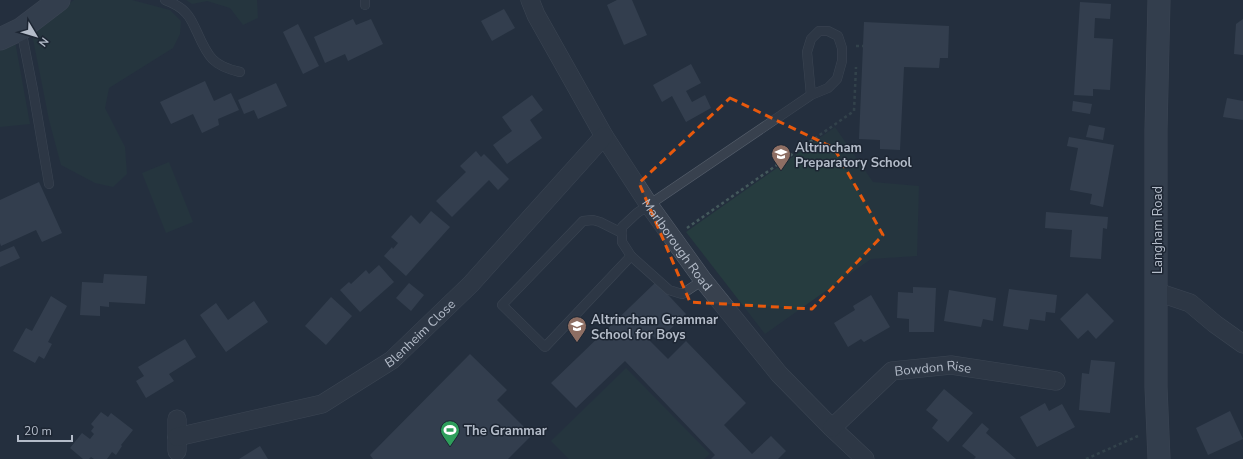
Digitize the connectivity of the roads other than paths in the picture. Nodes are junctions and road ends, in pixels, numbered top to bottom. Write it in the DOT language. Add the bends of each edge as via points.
graph roads {
  1 [pos="59,0"];
  2 [pos="165,0"];
  3 [pos="530,0"];
  4 [pos="1159,0"];
  5 [pos="21,29"];
  6 [pos="0,39"];
  7 [pos="240,72"];
  8 [pos="811,95"];
  9 [pos="604,136"];
  10 [pos="49,184"];
  11 [pos="649,205"];
  12 [pos="622,234"];
  13 [pos="631,256"];
  14 [pos="703,280"];
  15 [pos="1156,292"];
  16 [pos="1243,344"];
  17 [pos="1056,381"];
  18 [pos="176,419"];
  19 [pos="832,428"];
  20 [pos="865,459"];
  21 [pos="1159,459"];
  1 -- 5 [label="main road"];
  2 -- 7 [label="lane" via="186,13 207,52 217,64 227,70"];
  3 -- 9 [label="street, Marlborough Road"];
  4 -- 15 [label="main road, Langham Road"];
  5 -- 6 [label="main road"];
  5 -- 10 [label="lane"];
  8 -- 8 [label="lane" via="807,52 811,39 819,31 828,31 838,36 842,48 842,61 837,79 828,88"];
  8 -- 11 [label="lane"];
  9 -- 11 [label="street, Marlborough Road"];
  9 -- 18 [label="street, Blenheim Close" via="471,284 392,360 322,404 177,444"];
  11 -- 12 [label="lane" via="622,227"];
  11 -- 14 [label="street, Marlborough Road"];
  12 -- 13 [label="lane" via="622,242"];
  12 -- 13 [label="lane" via="600,222 583,221 502,306 545,347"];
  13 -- 14 [label="lane" via="669,290 682,294"];
  14 -- 19 [label="street, Marlborough Road" via="779,374"];
  15 -- 16 [label="street" via="1190,303"];
  15 -- 21 [label="main road, Langham Road"];
  17 -- 19 [label="street, Bowdon Rise" via="951,366 892,371"];
  19 -- 20 [label="street, Marlborough Road"];
}
